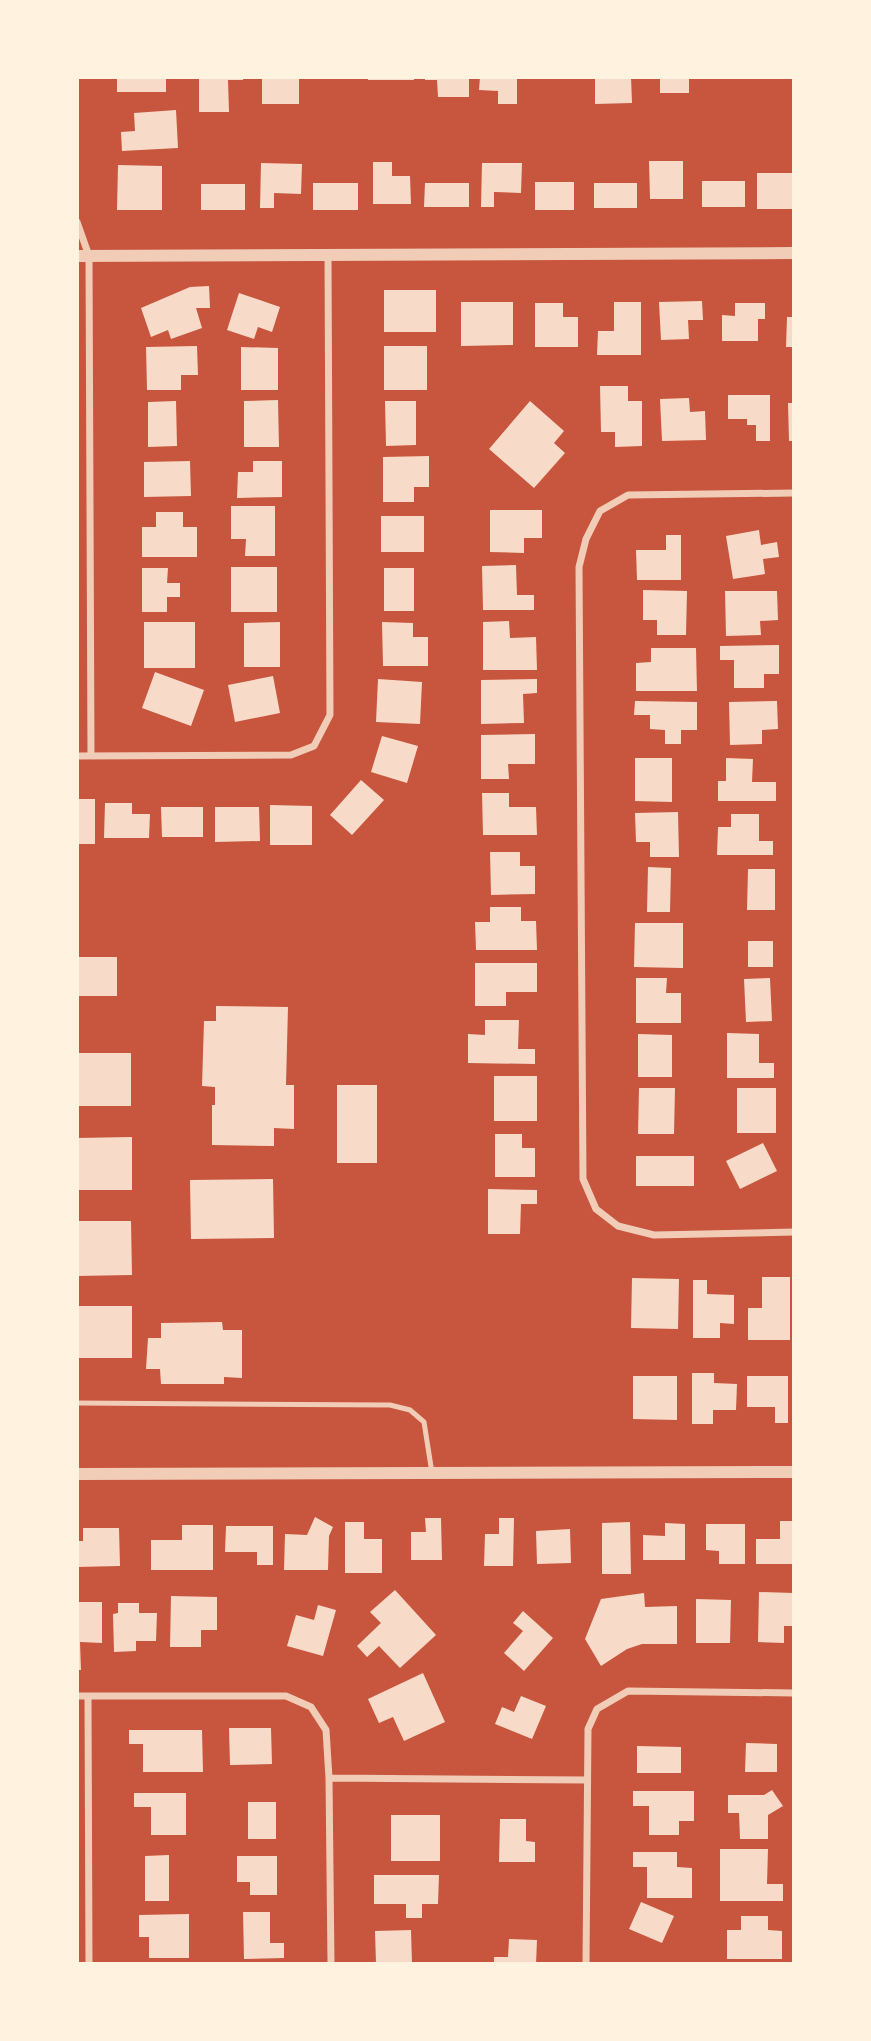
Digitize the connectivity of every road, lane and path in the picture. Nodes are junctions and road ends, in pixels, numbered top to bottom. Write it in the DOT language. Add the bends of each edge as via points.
graph roads {
  1 [pos="77,222"];
  2 [pos="794,253"];
  3 [pos="328,255"];
  4 [pos="83,256"];
  5 [pos="794,492"];
  6 [pos="77,756"];
  7 [pos="91,756"];
  8 [pos="794,1232"];
  9 [pos="77,1403"];
  10 [pos="794,1472"];
  11 [pos="432,1473"];
  12 [pos="77,1474"];
  13 [pos="794,1693"];
  14 [pos="77,1696"];
  15 [pos="88,1696"];
  16 [pos="329,1778"];
  17 [pos="587,1780"];
  18 [pos="89,1964"];
  19 [pos="331,1964"];
  20 [pos="586,1964"];
  1 -- 4 [label="street"];
  2 -- 3 [label="street"];
  3 -- 4 [label="street"];
  3 -- 7 [label="street" via="330,715 314,746 291,755"];
  4 -- 7 [label="street"];
  5 -- 8 [label="street" via="628,495 600,511 579,567 583,1179 596,1209 618,1226 654,1235"];
  6 -- 7 [label="street"];
  9 -- 11 [label="lane" via="390,1405 410,1410 424,1422"];
  10 -- 11 [label="street"];
  11 -- 12 [label="street"];
  13 -- 17 [label="street" via="628,1691 597,1709 588,1729"];
  14 -- 15 [label="street"];
  15 -- 16 [label="street" via="286,1696 311,1707 326,1730"];
  15 -- 18 [label="street"];
  16 -- 17 [label="street"];
  16 -- 19 [label="street"];
  17 -- 20 [label="street"];
}
